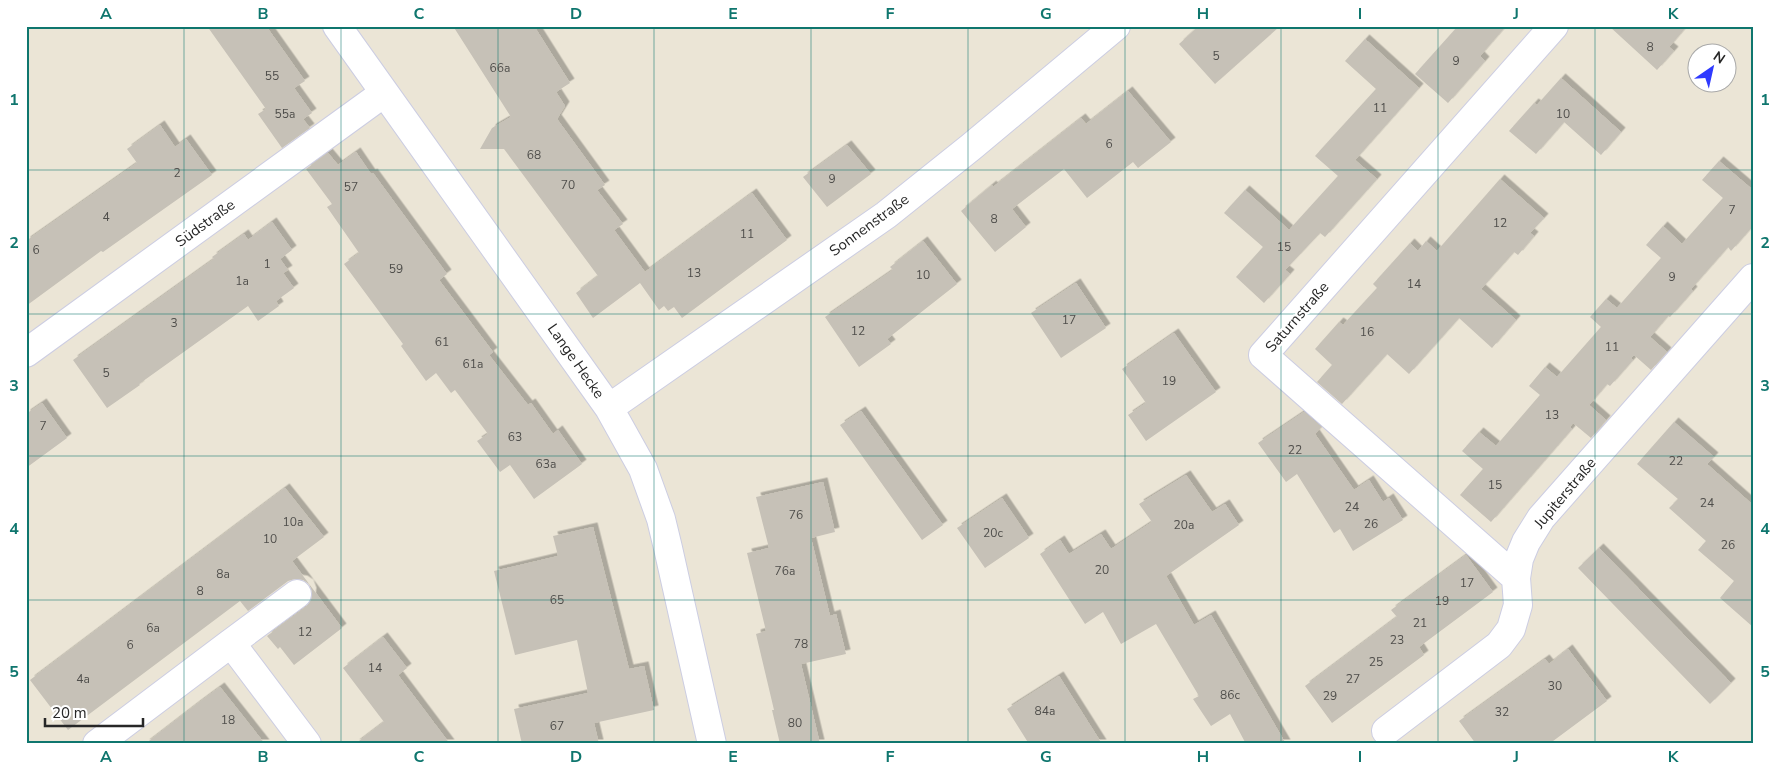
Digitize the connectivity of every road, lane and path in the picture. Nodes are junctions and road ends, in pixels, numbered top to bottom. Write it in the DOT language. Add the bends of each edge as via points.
graph roads {
  1 [pos="337,26"];
  2 [pos="1554,26"];
  3 [pos="1114,27"];
  4 [pos="384,93"];
  5 [pos="1753,278"];
  6 [pos="26,353"];
  7 [pos="609,408"];
  8 [pos="1516,578"];
  9 [pos="297,594"];
  10 [pos="231,643"];
  11 [pos="1386,731"];
  12 [pos="97,744"];
  13 [pos="307,744"];
  14 [pos="712,744"];
  1 -- 4 [label="street, Lange Hecke"];
  2 -- 8 [label="street, Saturnstraße" via="1263,355"];
  3 -- 7 [label="street, Sonnenstraße" via="886,215"];
  4 -- 6 [label="street, Südstraße"];
  4 -- 7 [label="street, Lange Hecke"];
  5 -- 8 [label="street, Jupiterstraße" via="1541,518 1526,542"];
  7 -- 14 [label="street, Lange Hecke" via="643,469 661,519"];
  8 -- 11 [label="street, Jupiterstraße" via="1518,605 1511,629 1499,644"];
  9 -- 10 [label="street"];
  10 -- 12 [label="street"];
  10 -- 13 [label="street"];
}
